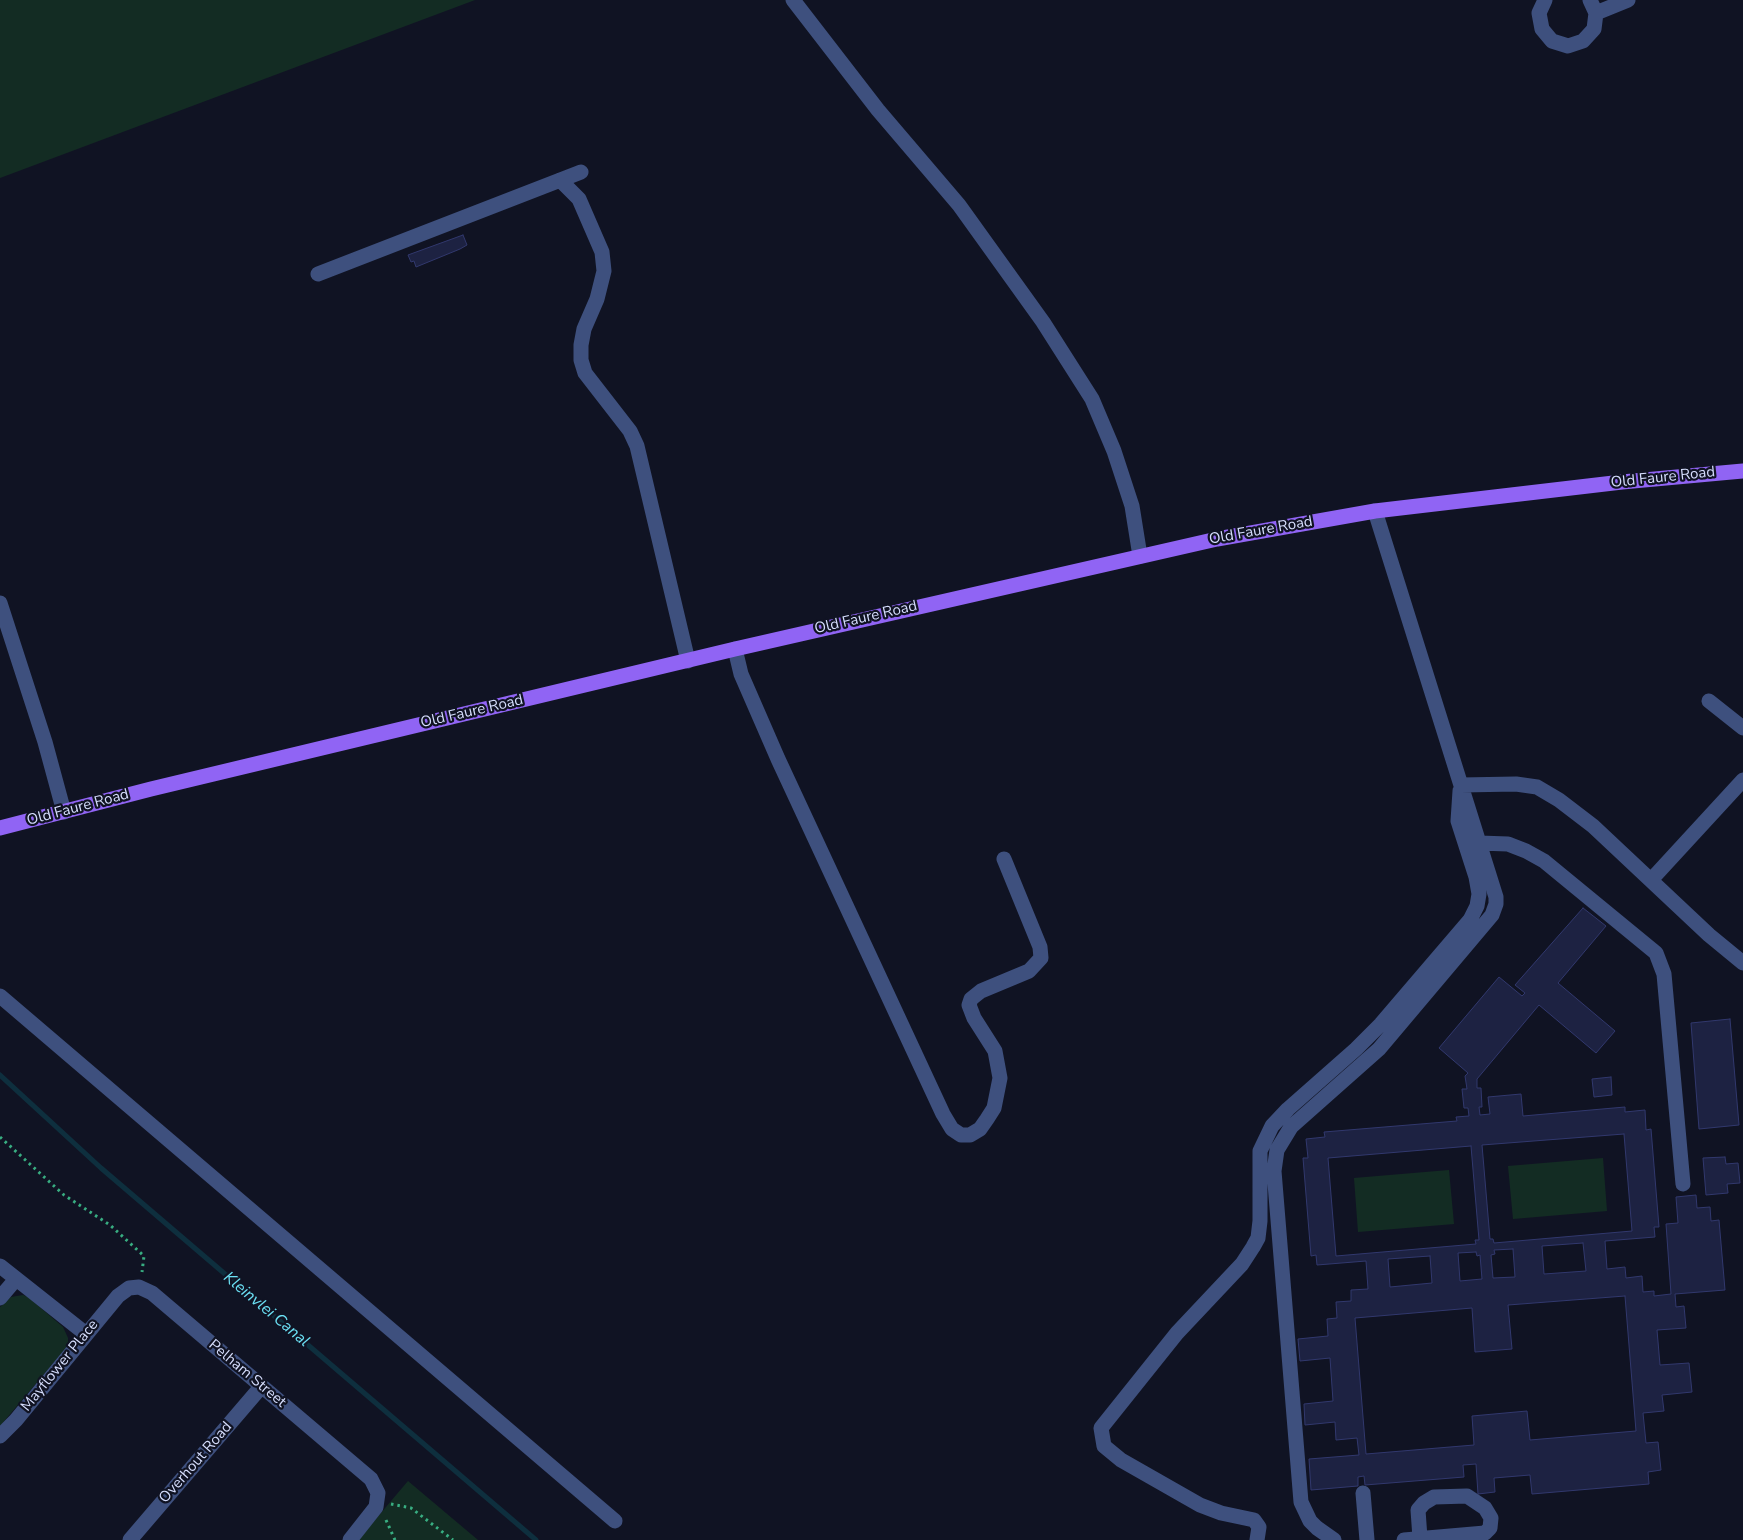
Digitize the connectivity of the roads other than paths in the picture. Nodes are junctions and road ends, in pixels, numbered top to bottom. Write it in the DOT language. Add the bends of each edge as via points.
graph roads {
  1 [pos="793,0"];
  2 [pos="1545,0"];
  3 [pos="1628,0"];
  4 [pos="1593,6"];
  5 [pos="581,172"];
  6 [pos="560,180"];
  7 [pos="318,274"];
  8 [pos="1743,472"];
  9 [pos="1374,511"];
  10 [pos="1140,556"];
  11 [pos="0,603"];
  12 [pos="736,649"];
  13 [pos="688,661"];
  14 [pos="1709,701"];
  15 [pos="1743,728"];
  16 [pos="1743,780"];
  17 [pos="1461,785"];
  18 [pos="64,812"];
  19 [pos="0,828"];
  20 [pos="1479,843"];
  21 [pos="1004,859"];
  22 [pos="1651,880"];
  23 [pos="1743,964"];
  24 [pos="0,996"];
  25 [pos="1683,1184"];
  26 [pos="0,1266"];
  27 [pos="16,1279"];
  28 [pos="118,1296"];
  29 [pos="0,1298"];
  30 [pos="86,1334"];
  31 [pos="261,1387"];
  32 [pos="0,1436"];
  33 [pos="1363,1493"];
  34 [pos="615,1521"];
  35 [pos="1420,1538"];
  36 [pos="130,1540"];
  37 [pos="350,1540"];
  38 [pos="1257,1540"];
  39 [pos="1334,1540"];
  40 [pos="1367,1540"];
  41 [pos="1404,1540"];
  1 -- 10 [label="street" via="878,110 959,205 1043,322 1092,399 1132,506"];
  2 -- 4 [label="street" via="1539,13 1542,29 1546,36 1568,46 1583,41 1594,29"];
  3 -- 4 [label="street"];
  5 -- 6 [label="street"];
  6 -- 7 [label="street"];
  6 -- 13 [label="street" via="579,200 602,252 604,271 597,299 584,329 581,360 585,373 630,431 637,446"];
  8 -- 9 [label="main road, Old Faure Road" via="1622,482"];
  9 -- 10 [label="main road, Old Faure Road"];
  9 -- 17 [label="street"];
  10 -- 12 [label="main road, Old Faure Road"];
  11 -- 18 [label="street"];
  12 -- 13 [label="main road, Old Faure Road"];
  12 -- 21 [label="street" via="741,674 790,785 943,1114 952,1129 961,1135 970,1135 988,1120 1000,1078 995,1051 974,1018 969,1005 971,999 981,991 1029,971 1041,958 1040,947"];
  13 -- 18 [label="main road, Old Faure Road"];
  14 -- 15 [label="street"];
  16 -- 22 [label="street"];
  17 -- 20 [label="street"];
  17 -- 22 [label="street" via="1537,787 1593,826"];
  17 -- 38 [label="street" via="1458,821 1479,894 1470,920 1381,1024 1272,1126 1260,1151 1258,1238 1242,1264 1178,1333 1101,1428 1104,1446 1121,1460 1200,1505 1254,1520 1259,1527"];
  18 -- 19 [label="main road, Old Faure Road"];
  20 -- 25 [label="street" via="1508,844 1544,861 1656,953 1664,974"];
  20 -- 39 [label="street" via="1496,897 1492,915 1379,1049 1291,1127 1280,1142 1274,1160 1301,1502 1310,1521"];
  22 -- 23 [label="street"];
  24 -- 34 [label="street"];
  26 -- 27 [label="street"];
  27 -- 29 [label="street"];
  27 -- 30 [label="street"];
  28 -- 30 [label="street, Mayflower Place"];
  28 -- 31 [label="street, Pelham Street" via="129,1288 140,1287 152,1293"];
  30 -- 32 [label="street, Mayflower Place"];
  31 -- 36 [label="street, Overhout Road"];
  31 -- 37 [label="street, Pelham Street" via="371,1479 378,1501 373,1513"];
  33 -- 40 [label="street"];
  35 -- 35 [label="street" via="1485,1533 1492,1524 1491,1518 1485,1508 1467,1496 1434,1498 1418,1510"];
  35 -- 41 [label="street"];
}
